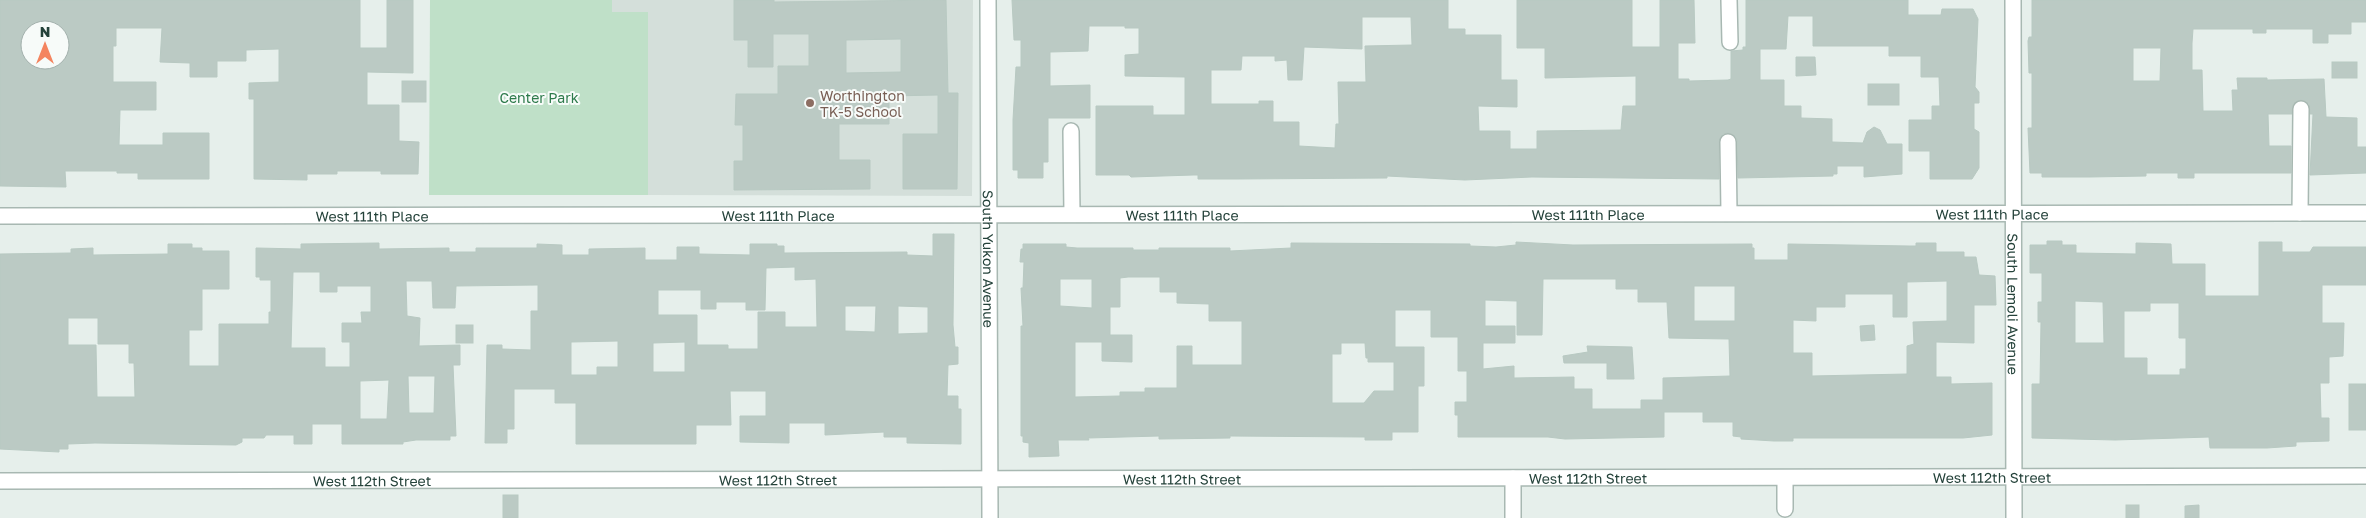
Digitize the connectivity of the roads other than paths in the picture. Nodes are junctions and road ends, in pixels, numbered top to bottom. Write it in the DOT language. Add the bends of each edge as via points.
graph roads {
  1 [pos="988,0"];
  2 [pos="1729,0"];
  3 [pos="2013,0"];
  4 [pos="1730,42"];
  5 [pos="2301,109"];
  6 [pos="1071,131"];
  7 [pos="1728,142"];
  8 [pos="1729,213"];
  9 [pos="2012,213"];
  10 [pos="2300,213"];
  11 [pos="2366,213"];
  12 [pos="989,214"];
  13 [pos="1072,214"];
  14 [pos="0,216"];
  15 [pos="2366,476"];
  16 [pos="1513,478"];
  17 [pos="1785,478"];
  18 [pos="2014,478"];
  19 [pos="990,479"];
  20 [pos="0,481"];
  21 [pos="1785,510"];
  22 [pos="990,518"];
  23 [pos="1513,518"];
  24 [pos="2014,518"];
  1 -- 12 [label="street, South Yukon Avenue"];
  2 -- 4 [label="street"];
  3 -- 9 [label="street, South Lemoli Avenue"];
  5 -- 10 [label="street"];
  6 -- 13 [label="street"];
  7 -- 8 [label="street"];
  8 -- 9 [label="street, West 111th Place"];
  8 -- 13 [label="street, West 111th Place"];
  9 -- 10 [label="street, West 111th Place"];
  9 -- 18 [label="street, South Lemoli Avenue"];
  10 -- 11 [label="street, West 111th Place"];
  12 -- 13 [label="street, West 111th Place"];
  12 -- 14 [label="street, West 111th Place"];
  12 -- 19 [label="street, South Yukon Avenue"];
  15 -- 18 [label="street, West 112th Street"];
  16 -- 17 [label="street, West 112th Street"];
  16 -- 19 [label="street, West 112th Street"];
  16 -- 23 [label="street"];
  17 -- 18 [label="street, West 112th Street"];
  17 -- 21 [label="street"];
  18 -- 24 [label="street, South Lemoli Avenue"];
  19 -- 20 [label="street, West 112th Street"];
  19 -- 22 [label="street, South Yukon Avenue"];
}
